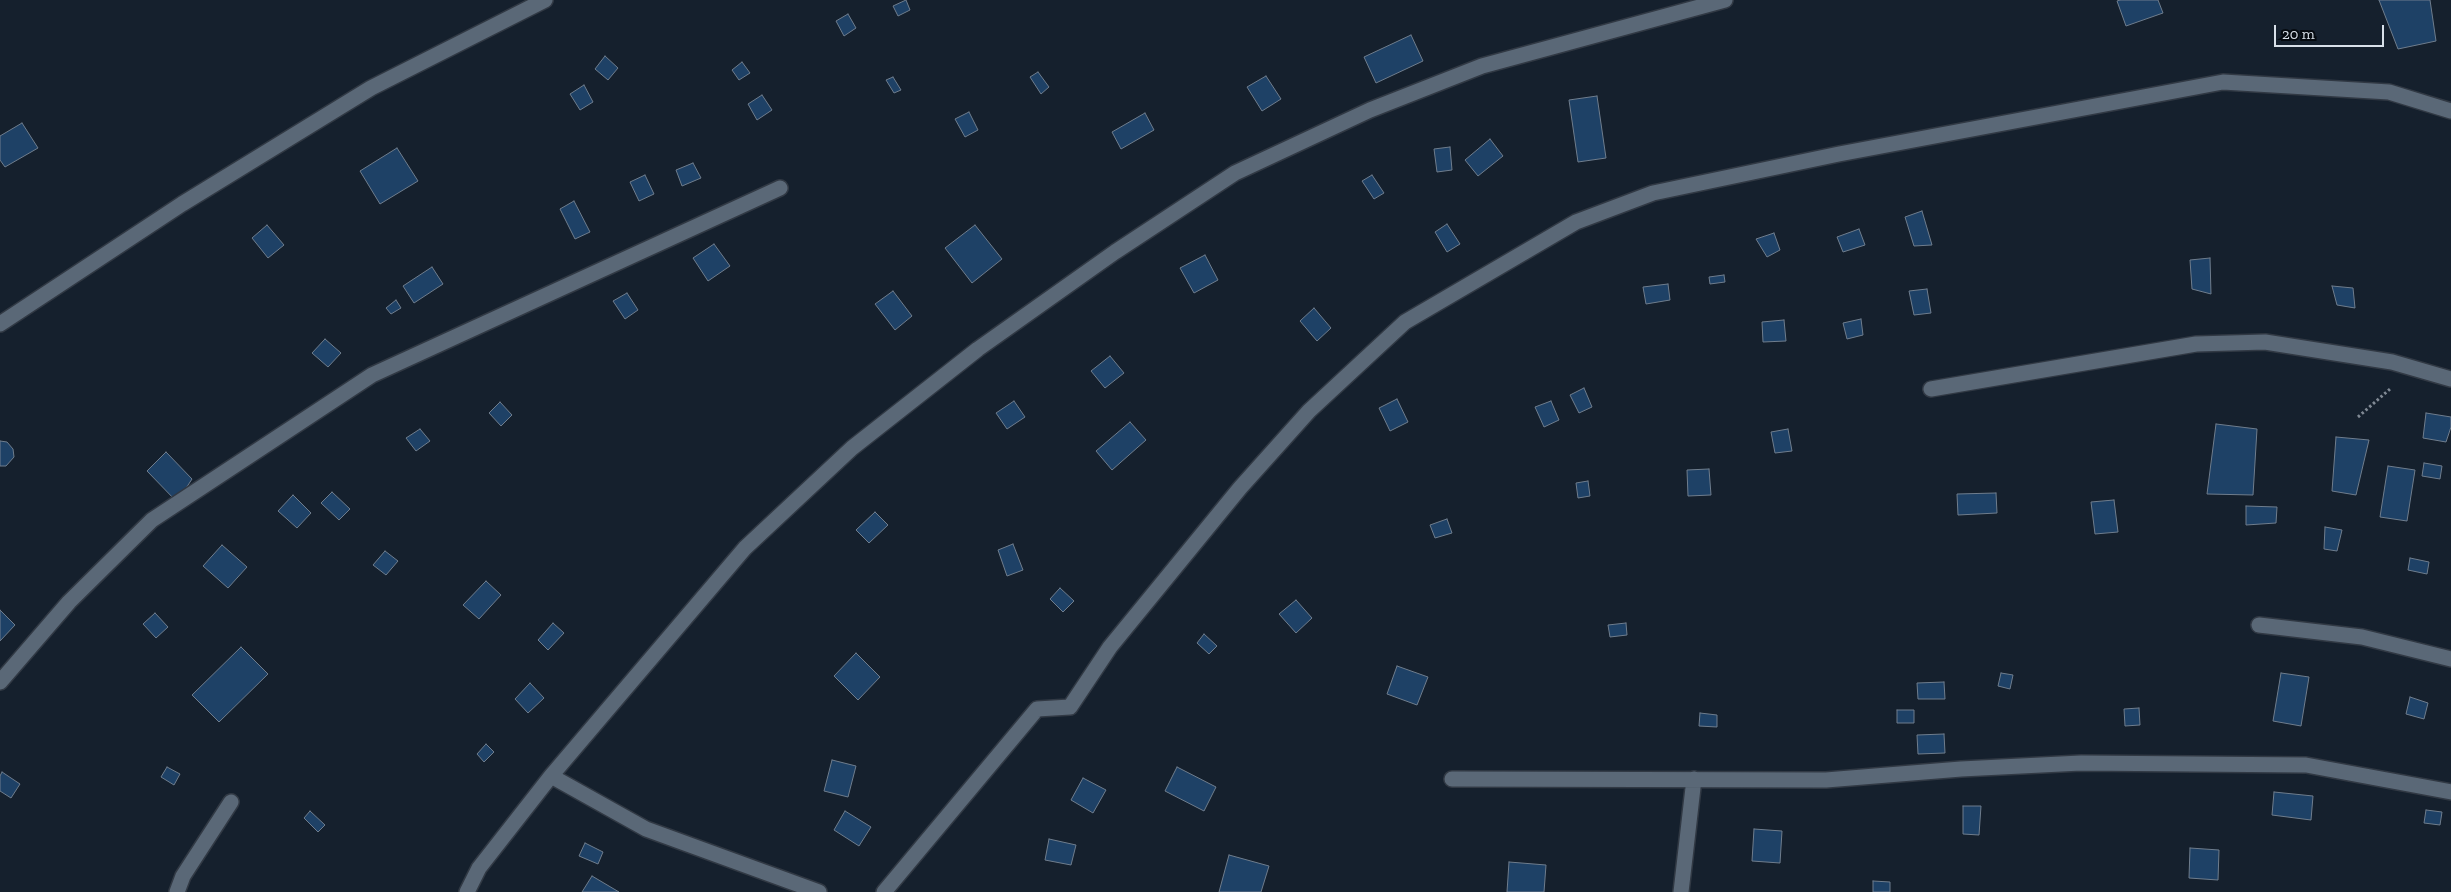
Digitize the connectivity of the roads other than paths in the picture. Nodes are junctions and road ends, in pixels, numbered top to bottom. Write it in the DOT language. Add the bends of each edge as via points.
graph roads {
  1 [pos="545,0"];
  2 [pos="1725,0"];
  3 [pos="2451,112"];
  4 [pos="780,188"];
  5 [pos="0,324"];
  6 [pos="2451,380"];
  7 [pos="1931,389"];
  8 [pos="2259,626"];
  9 [pos="2451,659"];
  10 [pos="0,682"];
  11 [pos="551,776"];
  12 [pos="1452,779"];
  13 [pos="1694,779"];
  14 [pos="2451,792"];
  15 [pos="231,802"];
  16 [pos="176,892"];
  17 [pos="467,892"];
  18 [pos="819,892"];
  19 [pos="884,892"];
  20 [pos="1681,892"];
  1 -- 5 [label="street" via="370,88 182,204"];
  2 -- 11 [label="street" via="1482,66 1370,110 1235,173 1115,252 978,349 852,448 746,548"];
  3 -- 19 [label="street" via="2390,92 2223,82 1839,154 1663,191 1576,222 1405,322 1309,411 1240,488 1110,647 1070,707 1037,709"];
  4 -- 10 [label="street" via="372,375 152,520 69,602"];
  6 -- 7 [label="street" via="2392,362 2265,342 2196,344"];
  8 -- 9 [label="street" via="2362,637"];
  11 -- 17 [label="street" via="480,868"];
  11 -- 18 [label="street" via="646,829"];
  12 -- 13 [label="street"];
  13 -- 14 [label="street" via="1826,780 2081,763 2306,765"];
  13 -- 20 [label="street"];
  15 -- 16 [label="street"];
}
